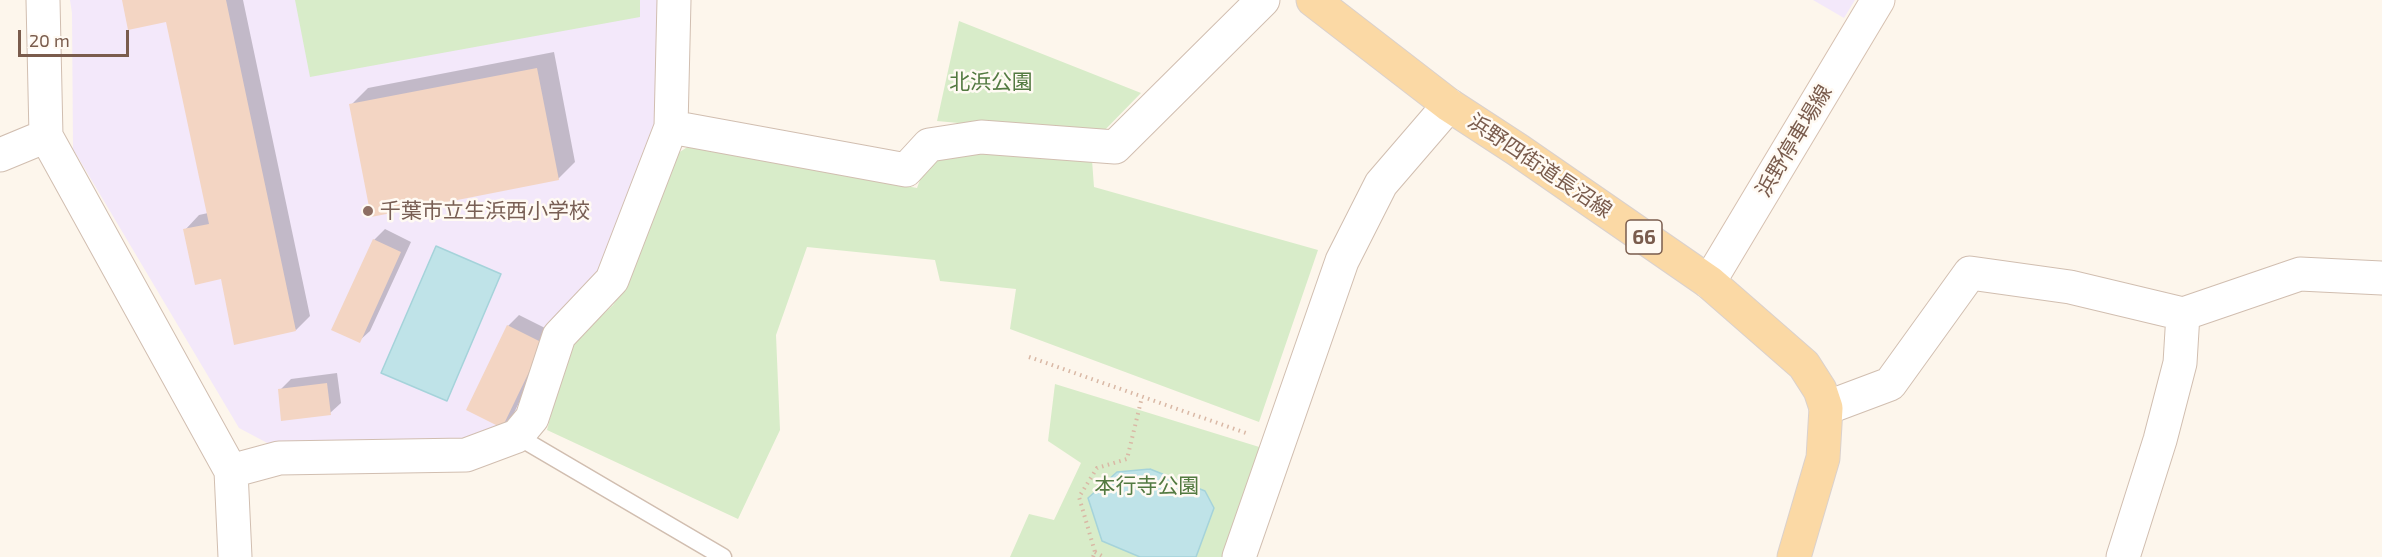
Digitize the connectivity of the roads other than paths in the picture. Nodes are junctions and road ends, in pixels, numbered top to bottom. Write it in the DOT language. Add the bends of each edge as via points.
graph roads {
  1 [pos="43,0"];
  2 [pos="674,0"];
  3 [pos="1263,0"];
  4 [pos="1313,0"];
  5 [pos="1878,0"];
  6 [pos="1449,105"];
  7 [pos="671,127"];
  8 [pos="46,136"];
  9 [pos="0,155"];
  10 [pos="2382,278"];
  11 [pos="1709,282"];
  12 [pos="2182,314"];
  13 [pos="1826,408"];
  14 [pos="517,436"];
  15 [pos="231,471"];
  16 [pos="235,557"];
  17 [pos="723,557"];
  18 [pos="1239,557"];
  19 [pos="1794,557"];
  20 [pos="2123,557"];
  1 -- 8 [label="street"];
  2 -- 7 [label="street"];
  3 -- 7 [label="street" via="1114,147 981,137 929,145 906,170"];
  4 -- 6 [label="main road, 浜野四街道長沼線 / 66"];
  5 -- 11 [label="street, 浜野停車場線"];
  6 -- 11 [label="main road, 浜野四街道長沼線 / 66"];
  6 -- 18 [label="street" via="1381,183 1342,261"];
  7 -- 14 [label="street" via="612,280 559,336 532,418"];
  8 -- 9 [label="street"];
  8 -- 15 [label="street"];
  10 -- 12 [label="street" via="2300,274"];
  11 -- 13 [label="main road, 浜野四街道長沼線 / 66" via="1804,365"];
  12 -- 13 [label="street" via="2070,287 1970,273 1890,384"];
  12 -- 20 [label="street" via="2180,363"];
  13 -- 19 [label="main road, 浜野四街道長沼線 / 66" via="1823,458"];
  14 -- 15 [label="street" via="466,455 279,458"];
  14 -- 17 [label="lane"];
  15 -- 16 [label="street"];
}
